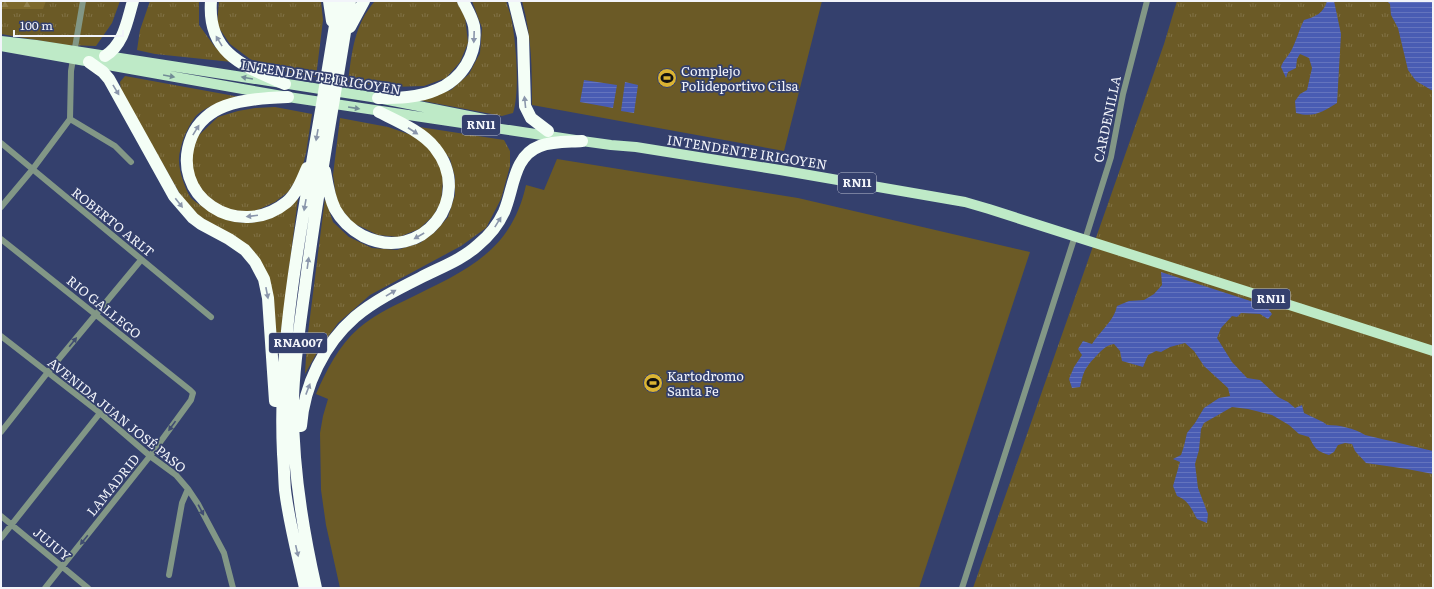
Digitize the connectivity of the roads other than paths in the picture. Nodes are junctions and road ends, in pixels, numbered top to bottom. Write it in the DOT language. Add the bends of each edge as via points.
graph roads {
  1 [pos="83,1"];
  2 [pos="133,1"];
  3 [pos="211,1"];
  4 [pos="328,1"];
  5 [pos="339,1"];
  6 [pos="350,1"];
  7 [pos="364,1"];
  8 [pos="463,1"];
  9 [pos="514,1"];
  10 [pos="1147,1"];
  11 [pos="339,37"];
  12 [pos="1,41"];
  13 [pos="1,46"];
  14 [pos="54,52"];
  15 [pos="105,56"];
  16 [pos="88,59"];
  17 [pos="286,84"];
  18 [pos="288,97"];
  19 [pos="378,98"];
  20 [pos="379,112"];
  21 [pos="70,119"];
  22 [pos="325,119"];
  23 [pos="548,131"];
  24 [pos="582,141"];
  25 [pos="1,143"];
  26 [pos="636,147"];
  27 [pos="314,153"];
  28 [pos="324,161"];
  29 [pos="131,162"];
  30 [pos="32,170"];
  31 [pos="1,207"];
  32 [pos="1080,238"];
  33 [pos="1,239"];
  34 [pos="141,260"];
  35 [pos="95,315"];
  36 [pos="211,317"];
  37 [pos="1,336"];
  38 [pos="1433,351"];
  39 [pos="48,372"];
  40 [pos="193,393"];
  41 [pos="100,413"];
  42 [pos="1,432"];
  43 [pos="150,456"];
  44 [pos="188,489"];
  45 [pos="285,489"];
  46 [pos="1,516"];
  47 [pos="12,525"];
  48 [pos="303,525"];
  49 [pos="1,538"];
  50 [pos="62,567"];
  51 [pos="169,575"];
  52 [pos="45,588"];
  53 [pos="88,588"];
  54 [pos="233,588"];
  55 [pos="305,588"];
  56 [pos="316,588"];
  57 [pos="962,588"];
  1 -- 21 [label="street" via="71,71"];
  2 -- 15 [label="highway" via="121,39"];
  17 -- 3 [label="highway, one-way" via="239,62 221,46 212,30"];
  4 -- 11 [label="highway"];
  5 -- 11 [label="highway, RNA007"];
  6 -- 11 [label="highway, RNA007"];
  7 -- 11 [label="highway"];
  8 -- 19 [label="highway, one-way" via="474,26 474,40 468,64 461,74 436,90 401,98"];
  23 -- 9 [label="highway, one-way" via="531,118 525,106 523,37"];
  10 -- 32 [label="street, CARDENILLA" via="1123,94 1116,139"];
  11 -- 22 [label="highway, RNA007"];
  12 -- 14 [label="main road, INTENDENTE IRIGOYEN / RN11"];
  13 -- 14 [label="main road, INTENDENTE IRIGOYEN / RN11"];
  14 -- 16 [label="main road, INTENDENTE IRIGOYEN / RN11"];
  15 -- 16 [label="main road, INTENDENTE IRIGOYEN / RN11"];
  17 -- 15 [label="main road, INTENDENTE IRIGOYEN / RN11, one-way"];
  16 -- 18 [label="main road, INTENDENTE IRIGOYEN / RN11, one-way"];
  16 -- 45 [label="highway, one-way" via="109,80 174,196 186,212 245,250 264,279 269,305 276,423"];
  17 -- 19 [label="main road, INTENDENTE IRIGOYEN / RN11"];
  18 -- 20 [label="main road, INTENDENTE IRIGOYEN / RN11, one-way"];
  27 -- 18 [label="highway, one-way" via="300,184 286,202 270,212 251,217 232,216 216,210 202,199 192,185 186,160 195,130 205,118 224,106 245,101"];
  19 -- 23 [label="main road, INTENDENTE IRIGOYEN / RN11"];
  20 -- 24 [label="main road, INTENDENTE IRIGOYEN / RN11"];
  20 -- 28 [label="highway, one-way" via="425,139 435,147 444,162 449,183 447,202 440,218 430,228 417,237 397,244 372,240 358,233 345,222 331,200"];
  21 -- 29 [label="street" via="115,146"];
  21 -- 30 [label="street"];
  22 -- 27 [label="highway, RNA007, one-way"];
  22 -- 28 [label="highway, RNA007"];
  23 -- 26 [label="main road, INTENDENTE IRIGOYEN / RN11" via="612,140"];
  24 -- 26 [label="main road, INTENDENTE IRIGOYEN / RN11"];
  48 -- 24 [label="highway, one-way" via="300,444 302,411 319,363 332,342 355,316 397,290 465,255 480,244 497,225 504,212 517,167 530,151 545,144"];
  25 -- 30 [label="street, ROBERTO ARLT"];
  26 -- 32 [label="main road, INTENDENTE IRIGOYEN / RN11" via="965,202"];
  27 -- 45 [label="highway, RNA007, one-way" via="284,349 282,398"];
  48 -- 28 [label="highway, RNA007, one-way" via="296,471 293,399 306,277"];
  30 -- 31 [label="street"];
  30 -- 34 [label="street, ROBERTO ARLT"];
  32 -- 38 [label="main road, INTENDENTE IRIGOYEN / RN11"];
  32 -- 57 [label="street, CARDENILLA"];
  33 -- 35 [label="street, RIO GALLEGO"];
  34 -- 35 [label="street"];
  34 -- 36 [label="street, ROBERTO ARLT"];
  39 -- 35 [label="street, one-way"];
  35 -- 40 [label="street, RIO GALLEGO"];
  37 -- 39 [label="street, AVENIDA JUAN JOSÉ PASO"];
  39 -- 41 [label="street, AVENIDA JUAN JOSÉ PASO"];
  39 -- 42 [label="street"];
  40 -- 43 [label="street, LAMADRID, one-way" via="191,400"];
  41 -- 43 [label="street, AVENIDA JUAN JOSÉ PASO"];
  41 -- 47 [label="street"];
  43 -- 44 [label="street, AVENIDA JUAN JOSÉ PASO" via="176,475"];
  43 -- 50 [label="street, LAMADRID, one-way"];
  44 -- 51 [label="street" via="182,503"];
  44 -- 54 [label="street, AVENIDA JUAN JOSÉ PASO, one-way" via="224,553"];
  45 -- 55 [label="highway, RNA007, one-way"];
  46 -- 47 [label="street, JUJUY"];
  47 -- 49 [label="street"];
  47 -- 50 [label="street, JUJUY"];
  48 -- 56 [label="highway, RNA007"];
  50 -- 52 [label="street, LAMADRID"];
  50 -- 53 [label="street, JUJUY"];
}
